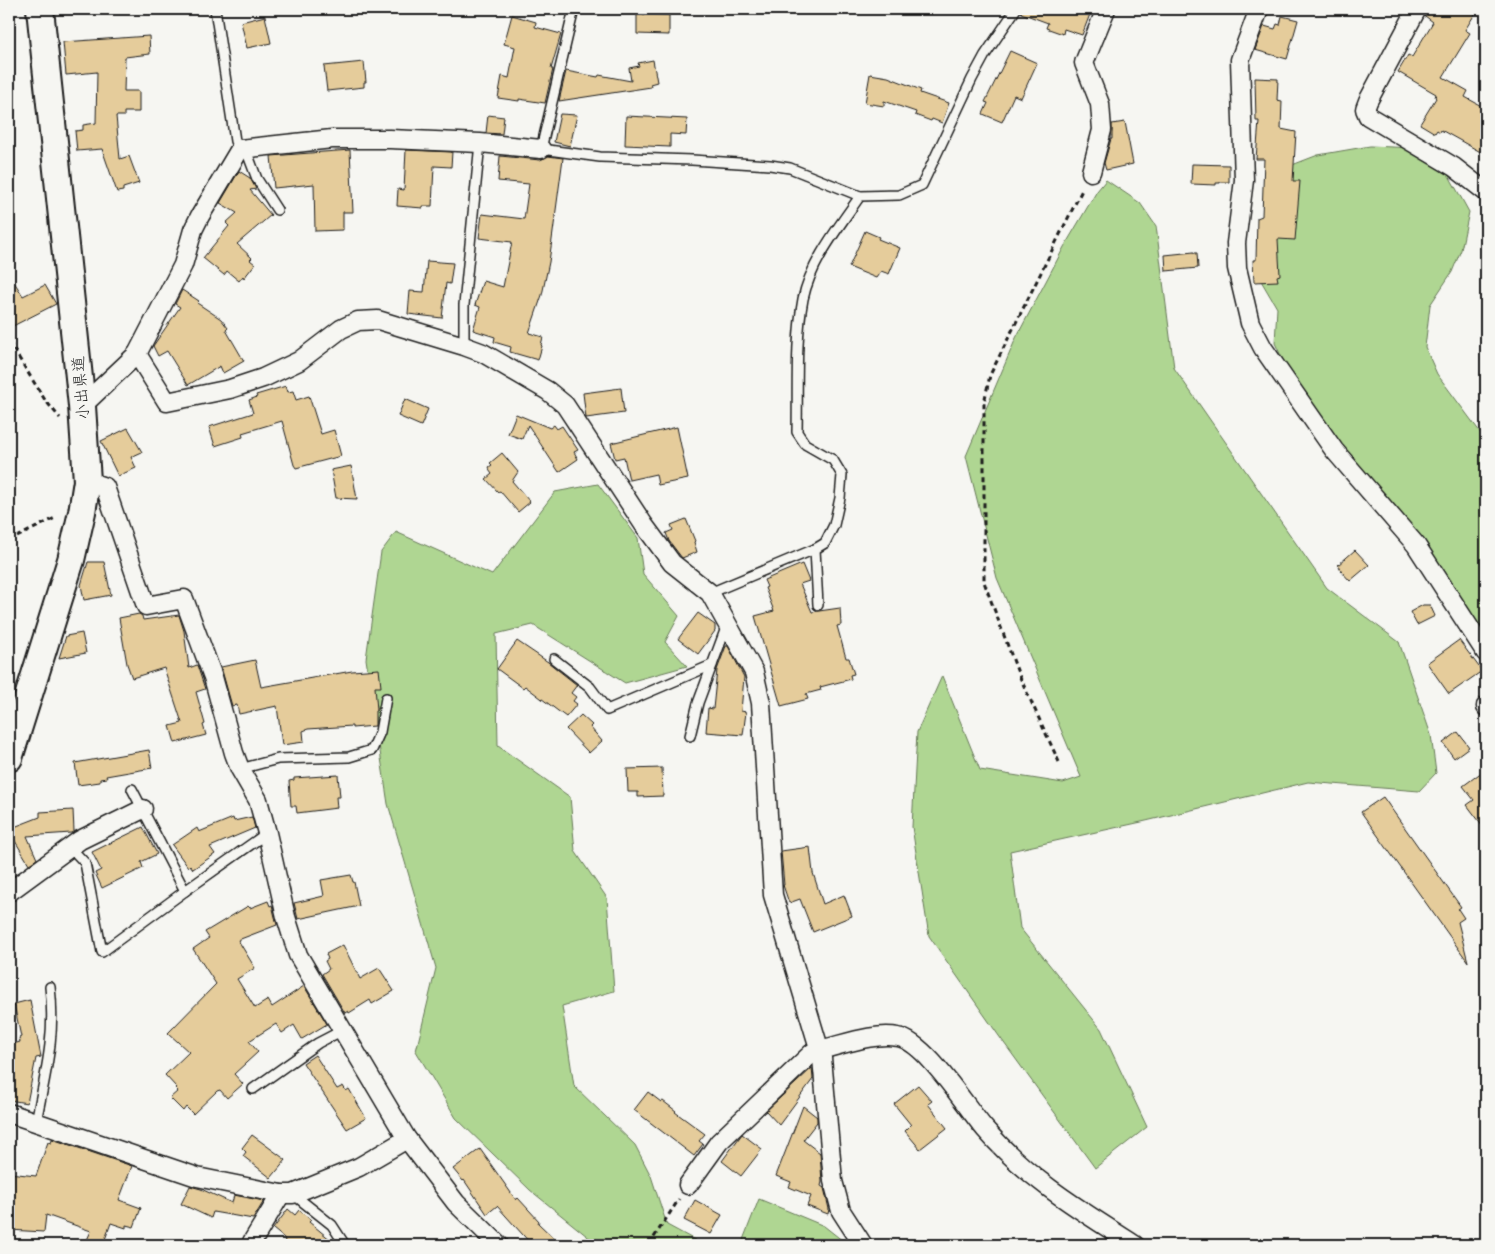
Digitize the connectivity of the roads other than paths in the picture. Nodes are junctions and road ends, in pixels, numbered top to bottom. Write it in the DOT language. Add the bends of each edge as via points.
graph roads {
  1 [pos="40,9"];
  2 [pos="215,9"];
  3 [pos="574,9"];
  4 [pos="1016,9"];
  5 [pos="1106,9"];
  6 [pos="1259,9"];
  7 [pos="1417,9"];
  8 [pos="480,143"];
  9 [pos="240,149"];
  10 [pos="541,149"];
  11 [pos="1091,172"];
  12 [pos="1486,192"];
  13 [pos="860,196"];
  14 [pos="277,210"];
  15 [pos="464,346"];
  16 [pos="137,354"];
  17 [pos="82,406"];
  18 [pos="87,481"];
  19 [pos="815,549"];
  20 [pos="710,593"];
  21 [pos="818,605"];
  22 [pos="727,625"];
  23 [pos="1486,653"];
  24 [pos="554,659"];
  25 [pos="712,665"];
  26 [pos="386,698"];
  27 [pos="690,736"];
  28 [pos="9,758"];
  29 [pos="240,769"];
  30 [pos="132,789"];
  31 [pos="143,809"];
  32 [pos="267,833"];
  33 [pos="70,847"];
  34 [pos="185,891"];
  35 [pos="9,892"];
  36 [pos="50,987"];
  37 [pos="343,1030"];
  38 [pos="819,1050"];
  39 [pos="253,1089"];
  40 [pos="9,1113"];
  41 [pos="36,1122"];
  42 [pos="407,1139"];
  43 [pos="688,1185"];
  44 [pos="287,1194"];
  45 [pos="252,1245"];
  46 [pos="346,1245"];
  47 [pos="499,1245"];
  48 [pos="863,1245"];
  49 [pos="1135,1245"];
  1 -- 17 [label="main road, 小出県道"];
  2 -- 9 [label="lane" via="235,141"];
  3 -- 10 [label="lane"];
  4 -- 13 [label="lane" via="972,79 922,185 899,195"];
  5 -- 11 [label="street" via="1084,63 1100,104 1102,130"];
  6 -- 23 [label="street" via="1240,60 1244,180 1236,243 1250,323 1263,348 1334,450 1416,545"];
  7 -- 12 [label="street" via="1365,109 1368,116 1454,167"];
  8 -- 9 [label="street" via="332,139"];
  8 -- 10 [label="street"];
  8 -- 15 [label="lane" via="464,305"];
  9 -- 14 [label="lane" via="248,154 257,179"];
  9 -- 16 [label="street" via="200,216 183,265"];
  10 -- 13 [label="lane" via="600,158 770,165 790,168"];
  13 -- 19 [label="lane" via="816,264 804,297 799,332 797,432 805,444 834,460 842,475 834,525 825,543"];
  15 -- 16 [label="street" via="378,320 358,321 341,329 299,360 263,378 230,389 167,402"];
  15 -- 20 [label="street" via="483,353 548,390 565,404 644,526 672,563"];
  16 -- 17 [label="street"];
  17 -- 18 [label="main road, 小出県道"];
  18 -- 28 [label="main road, 小出県道" via="58,603"];
  18 -- 29 [label="street" via="105,487 146,606 184,598 213,677"];
  19 -- 20 [label="lane"];
  19 -- 21 [label="lane"];
  20 -- 22 [label="street"];
  22 -- 25 [label="lane"];
  22 -- 38 [label="street" via="754,672 760,704 773,896"];
  24 -- 25 [label="lane" via="590,686 607,710"];
  25 -- 27 [label="lane"];
  26 -- 29 [label="lane" via="380,732 372,750 348,757 278,759"];
  29 -- 32 [label="street" via="258,800"];
  30 -- 31 [label="lane"];
  31 -- 33 [label="street"];
  31 -- 34 [label="lane"];
  32 -- 34 [label="lane"];
  32 -- 37 [label="street" via="298,955"];
  33 -- 34 [label="lane" via="85,863 102,952"];
  33 -- 35 [label="street"];
  36 -- 41 [label="lane" via="52,1039"];
  37 -- 39 [label="lane"];
  37 -- 42 [label="street"];
  38 -- 43 [label="street" via="812,1053 719,1142"];
  38 -- 48 [label="street" via="833,1181 842,1211"];
  38 -- 49 [label="street" via="878,1036 899,1037 923,1051 985,1130 1015,1161 1055,1194"];
  40 -- 41 [label="street"];
  41 -- 44 [label="street" via="197,1178"];
  42 -- 44 [label="street" via="359,1167"];
  42 -- 47 [label="street" via="456,1203"];
  44 -- 45 [label="street"];
  44 -- 46 [label="lane" via="332,1225"];
}
